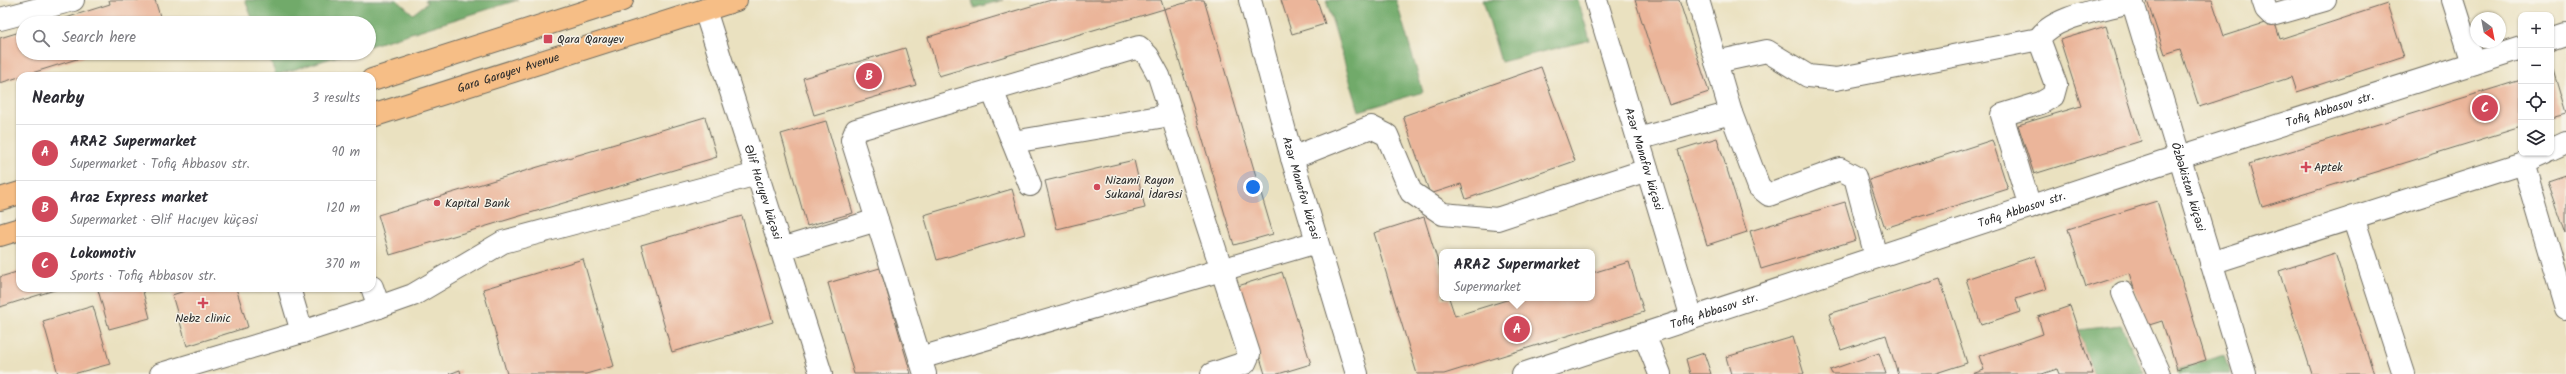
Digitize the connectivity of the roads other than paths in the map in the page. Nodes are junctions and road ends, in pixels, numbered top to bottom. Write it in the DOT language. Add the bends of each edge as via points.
graph roads {
  1 [pos="73,0"];
  2 [pos="622,0"];
  3 [pos="736,0"];
  4 [pos="1250,0"];
  5 [pos="1596,0"];
  6 [pos="1698,0"];
  7 [pos="2263,0"];
  8 [pos="2325,0"];
  9 [pos="2453,0"];
  10 [pos="2132,1"];
  11 [pos="705,10"];
  12 [pos="0,19"];
  13 [pos="2566,34"];
  14 [pos="2554,38"];
  15 [pos="2039,39"];
  16 [pos="2518,49"];
  17 [pos="1716,62"];
  18 [pos="2473,64"];
  19 [pos="376,79"];
  20 [pos="992,90"];
  21 [pos="1731,113"];
  22 [pos="376,115"];
  23 [pos="1171,115"];
  24 [pos="1638,139"];
  25 [pos="1013,142"];
  26 [pos="2566,143"];
  27 [pos="2554,149"];
  28 [pos="2538,156"];
  29 [pos="2180,157"];
  30 [pos="1292,158"];
  31 [pos="2523,163"];
  32 [pos="1647,170"];
  33 [pos="757,174"];
  34 [pos="1030,185"];
  35 [pos="16,194"];
  36 [pos="0,199"];
  37 [pos="2030,207"];
  38 [pos="2353,217"];
  39 [pos="876,220"];
  40 [pos="16,229"];
  41 [pos="0,235"];
  42 [pos="1317,242"];
  43 [pos="781,249"];
  44 [pos="1876,257"];
  45 [pos="2211,263"];
  46 [pos="1221,271"];
  47 [pos="290,292"];
  48 [pos="374,292"];
  49 [pos="2123,293"];
  50 [pos="379,307"];
  51 [pos="2566,308"];
  52 [pos="1692,318"];
  53 [pos="302,332"];
  54 [pos="1644,334"];
  55 [pos="923,366"];
  56 [pos="1535,372"];
  57 [pos="161,374"];
  58 [pos="821,374"];
  59 [pos="1212,374"];
  60 [pos="1357,374"];
  61 [pos="1660,374"];
  62 [pos="2159,374"];
  63 [pos="2245,374"];
  64 [pos="2404,374"];
  1 -- 12 [label="street"];
  2 -- 19 [label="main road"];
  3 -- 11 [label="main road, Gara Garayev Avenue"];
  4 -- 30 [label="street, Azər Manafov küçəsi"];
  5 -- 24 [label="street, Azər Manafov küçəsi"];
  6 -- 17 [label="street"];
  7 -- 8 [label="street" via="2266,9 2272,15"];
  9 -- 18 [label="street"];
  10 -- 15 [label="street" via="2056,23 2044,31"];
  10 -- 29 [label="street, Özbəkistan küçəsi"];
  11 -- 22 [label="main road, Gara Garayev Avenue"];
  11 -- 33 [label="street, Əlif Hacıyev küçəsi"];
  13 -- 14 [label="street"];
  15 -- 17 [label="street" via="1836,79 1808,76 1767,51"];
  15 -- 37 [label="street" via="2056,85 2053,96 2041,103 2002,115"];
  16 -- 18 [label="street, Tofiq Abbasov str."];
  17 -- 21 [label="street"];
  18 -- 29 [label="street, Tofiq Abbasov str."];
  20 -- 23 [label="street" via="1140,48 1148,56 1159,76"];
  20 -- 25 [label="street"];
  20 -- 39 [label="street" via="856,130 852,140"];
  21 -- 24 [label="street"];
  21 -- 44 [label="street" via="1759,187 1769,195 1840,169 1855,177"];
  23 -- 25 [label="street"];
  23 -- 46 [label="street"];
  24 -- 32 [label="street, Azər Manafov küçəsi"];
  25 -- 34 [label="street"];
  26 -- 27 [label="street"];
  28 -- 31 [label="street"];
  29 -- 37 [label="street, Tofiq Abbasov str."];
  29 -- 45 [label="street, Özbəkistan küçəsi"];
  30 -- 32 [label="street" via="1371,127 1387,135 1411,192 1443,214 1497,219"];
  30 -- 42 [label="street, Azər Manafov küçəsi"];
  31 -- 38 [label="street"];
  31 -- 51 [label="street"];
  32 -- 52 [label="street, Azər Manafov küçəsi"];
  33 -- 43 [label="street, Əlif Hacıyev küçəsi"];
  33 -- 50 [label="street" via="503,242 413,295"];
  35 -- 36 [label="main road"];
  37 -- 44 [label="street, Tofiq Abbasov str."];
  38 -- 45 [label="street"];
  38 -- 64 [label="street"];
  39 -- 43 [label="street"];
  39 -- 55 [label="street"];
  40 -- 41 [label="main road"];
  42 -- 46 [label="street"];
  42 -- 60 [label="street, Azər Manafov küçəsi"];
  43 -- 58 [label="street, Əlif Hacıyev küçəsi"];
  44 -- 52 [label="street, Tofiq Abbasov str."];
  45 -- 63 [label="street, Özbəkistan küçəsi"];
  46 -- 55 [label="street"];
  46 -- 59 [label="street" via="1249,354 1245,363"];
  47 -- 53 [label="street"];
  48 -- 50 [label="street"];
  49 -- 62 [label="street"];
  50 -- 53 [label="street"];
  52 -- 54 [label="street, Tofiq Abbasov str."];
  53 -- 57 [label="street"];
  54 -- 56 [label="street, Tofiq Abbasov str."];
  54 -- 61 [label="street"];
}
